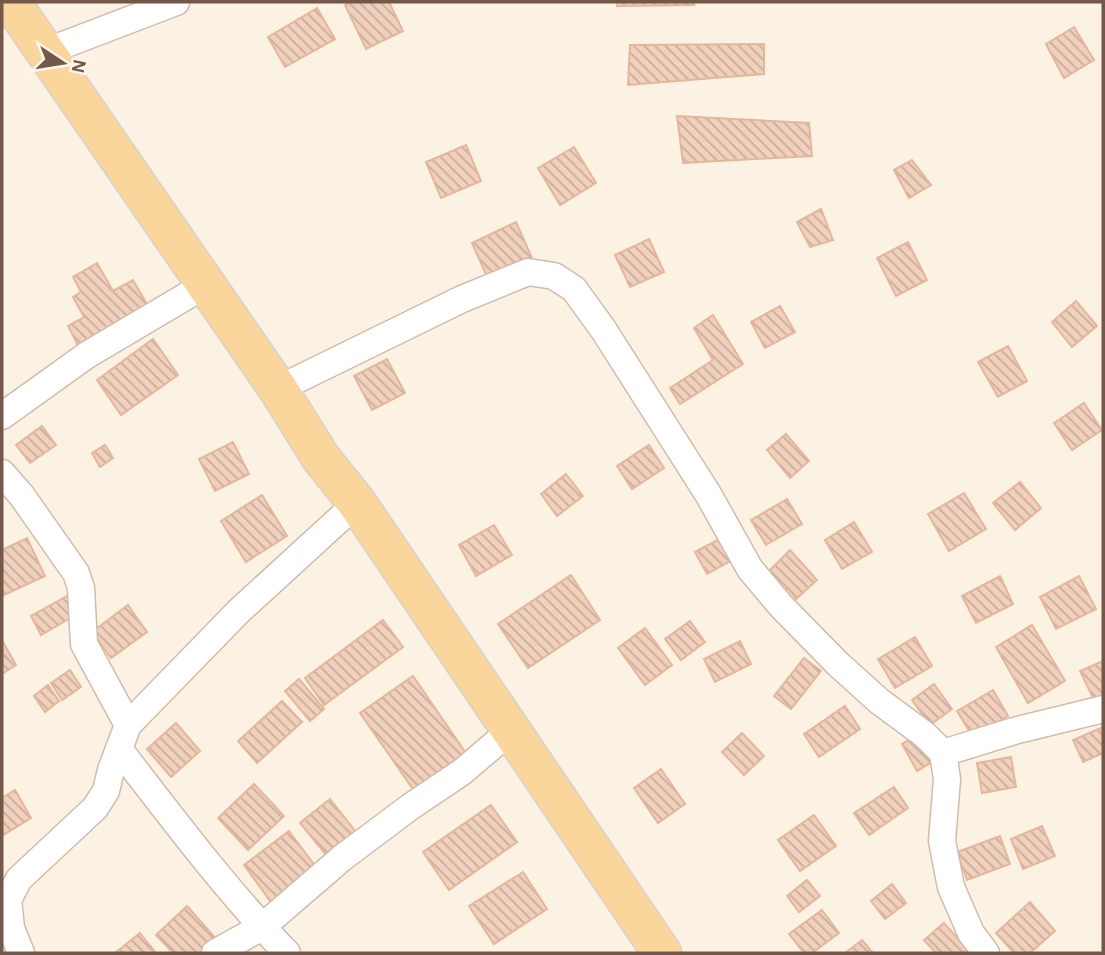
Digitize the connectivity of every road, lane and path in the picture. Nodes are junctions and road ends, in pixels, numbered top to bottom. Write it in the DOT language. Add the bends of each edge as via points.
graph roads {
  1 [pos="10,2"];
  2 [pos="176,2"];
  3 [pos="45,52"];
  4 [pos="205,285"];
  5 [pos="278,389"];
  6 [pos="2,416"];
  7 [pos="2,474"];
  8 [pos="357,503"];
  9 [pos="1103,709"];
  10 [pos="511,730"];
  11 [pos="124,737"];
  12 [pos="943,753"];
  13 [pos="262,927"];
  14 [pos="21,953"];
  15 [pos="215,953"];
  16 [pos="287,953"];
  17 [pos="662,953"];
  18 [pos="986,953"];
  1 -- 3 [label="main road"];
  2 -- 3 [label="street"];
  3 -- 4 [label="main road"];
  4 -- 5 [label="main road"];
  4 -- 6 [label="street" via="87,355"];
  5 -- 8 [label="main road" via="321,458"];
  5 -- 12 [label="street" via="462,299 528,272 554,276 574,289 603,329 750,569 780,606 879,701"];
  7 -- 11 [label="street" via="76,573 84,644"];
  8 -- 10 [label="main road"];
  8 -- 11 [label="street" via="239,611"];
  9 -- 12 [label="street"];
  10 -- 13 [label="street" via="462,772 342,858"];
  10 -- 17 [label="main road"];
  11 -- 13 [label="street" via="197,850"];
  11 -- 14 [label="street" via="106,791 95,808 19,879 8,900 11,928"];
  12 -- 18 [label="street" via="947,779 942,841 951,887 971,933"];
  13 -- 15 [label="street"];
  13 -- 16 [label="street"];
}
